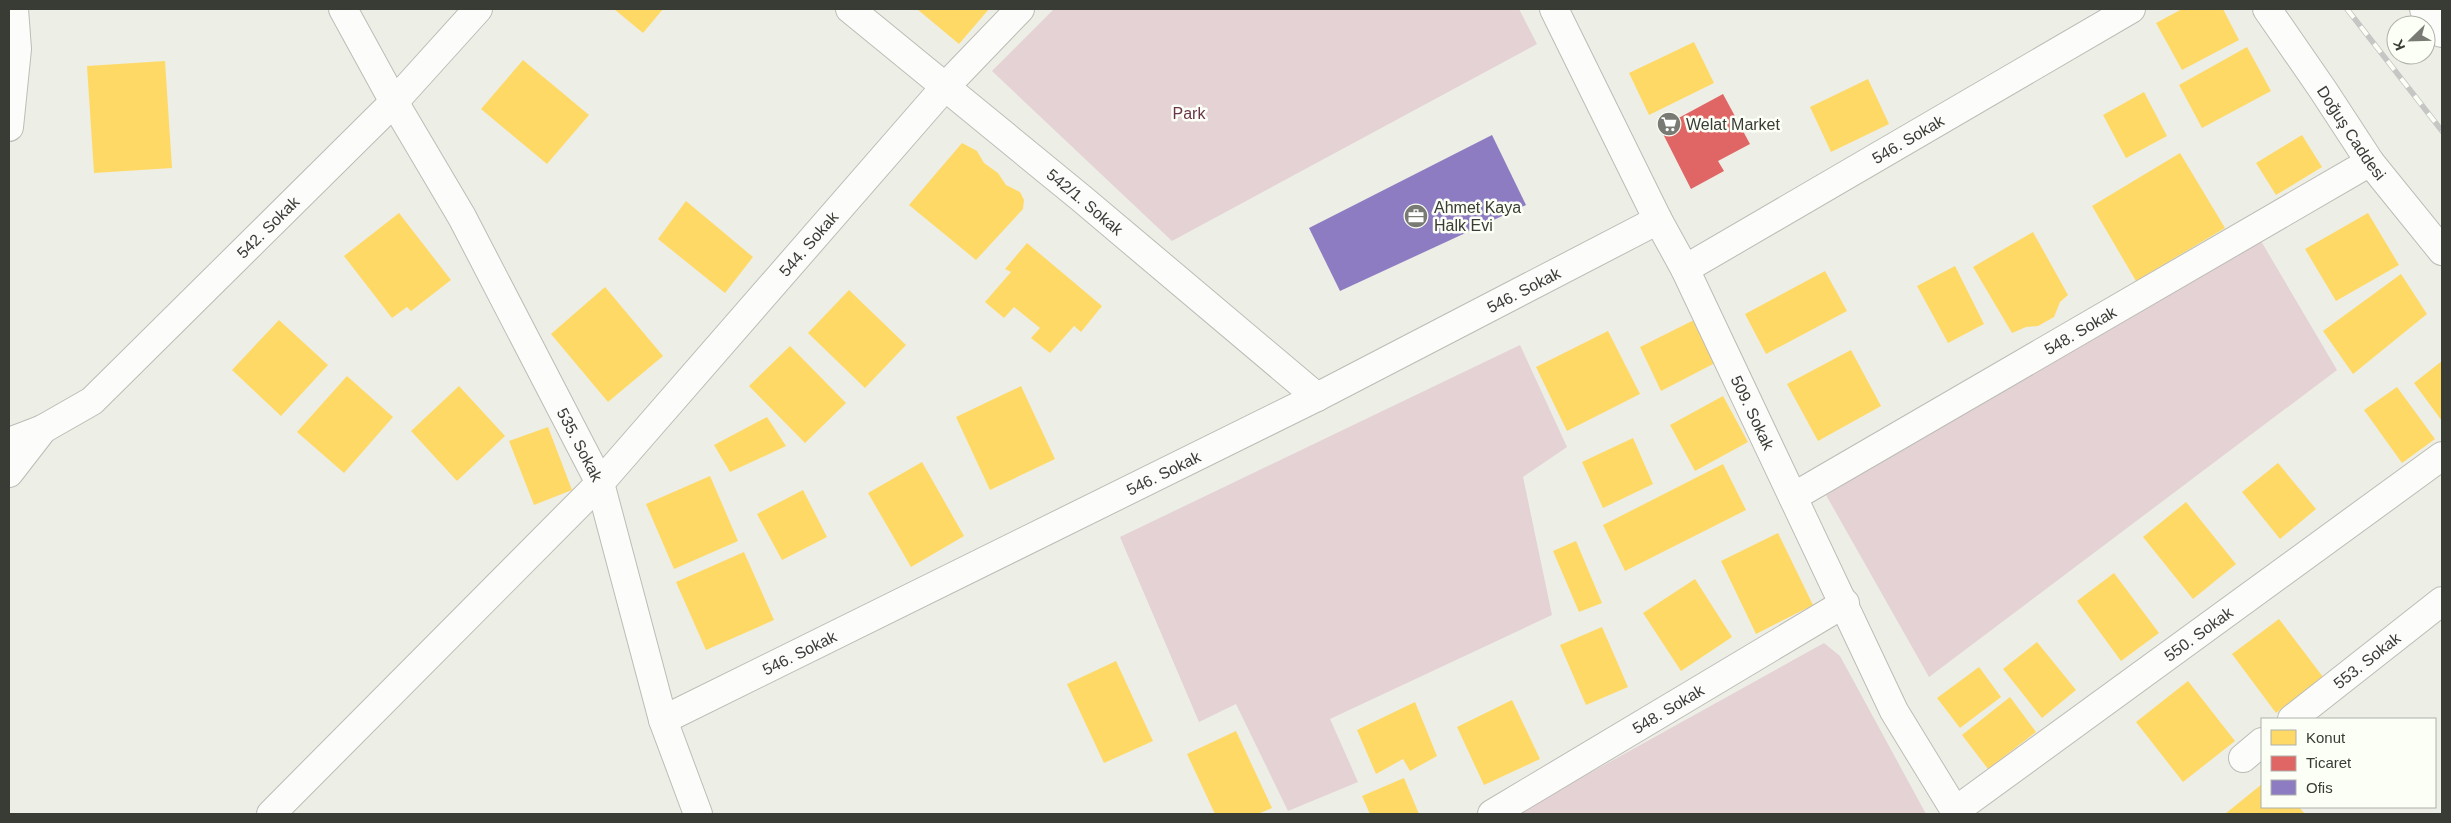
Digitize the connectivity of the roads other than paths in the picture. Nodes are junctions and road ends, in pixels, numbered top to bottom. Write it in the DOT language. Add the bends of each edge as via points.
graph roads {
  1 [pos="14,9"];
  2 [pos="343,9"];
  3 [pos="478,9"];
  4 [pos="850,9"];
  5 [pos="1020,9"];
  6 [pos="1554,9"];
  7 [pos="2131,9"];
  8 [pos="2267,9"];
  9 [pos="2424,9"];
  10 [pos="2442,34"];
  11 [pos="944,88"];
  12 [pos="394,102"];
  13 [pos="9,127"];
  14 [pos="2370,162"];
  15 [pos="1658,220"];
  16 [pos="2442,252"];
  17 [pos="1685,269"];
  18 [pos="1317,397"];
  19 [pos="43,429"];
  20 [pos="9,442"];
  21 [pos="2442,456"];
  22 [pos="9,474"];
  23 [pos="600,483"];
  24 [pos="1793,497"];
  25 [pos="2442,601"];
  26 [pos="1845,603"];
  27 [pos="2293,718"];
  28 [pos="663,720"];
  29 [pos="1956,813"];
  30 [pos="272,814"];
  31 [pos="698,814"];
  32 [pos="1492,814"];
  1 -- 13 [label="street" via="17,49"];
  2 -- 12 [label="street, 535. Sokak"];
  3 -- 12 [label="street, 542. Sokak"];
  4 -- 11 [label="street, 542/1. Sokak"];
  5 -- 11 [label="street, 544. Sokak"];
  6 -- 15 [label="street, 509. Sokak"];
  7 -- 17 [label="street, 546. Sokak"];
  8 -- 14 [label="street, Doğuş Caddesi"];
  9 -- 10 [label="street"];
  11 -- 18 [label="street, 542/1. Sokak" via="1081,198"];
  11 -- 23 [label="street, 544. Sokak"];
  12 -- 19 [label="street, 542. Sokak" via="92,402"];
  12 -- 23 [label="street, 535. Sokak" via="462,218"];
  14 -- 16 [label="street, Doğuş Caddesi"];
  14 -- 24 [label="street, 548. Sokak"];
  15 -- 17 [label="street, 509. Sokak"];
  15 -- 18 [label="street, 546. Sokak"];
  17 -- 24 [label="street, 509. Sokak"];
  18 -- 28 [label="street, 546. Sokak"];
  19 -- 20 [label="street"];
  19 -- 22 [label="street"];
  21 -- 29 [label="street, 550. Sokak"];
  23 -- 28 [label="street, 535. Sokak"];
  23 -- 30 [label="street, 544. Sokak"];
  24 -- 26 [label="street, 509. Sokak"];
  25 -- 27 [label="street, 553. Sokak"];
  26 -- 29 [label="street, 509. Sokak" via="1894,711"];
  26 -- 32 [label="street, 548. Sokak"];
  28 -- 31 [label="street, 535. Sokak"];
}
